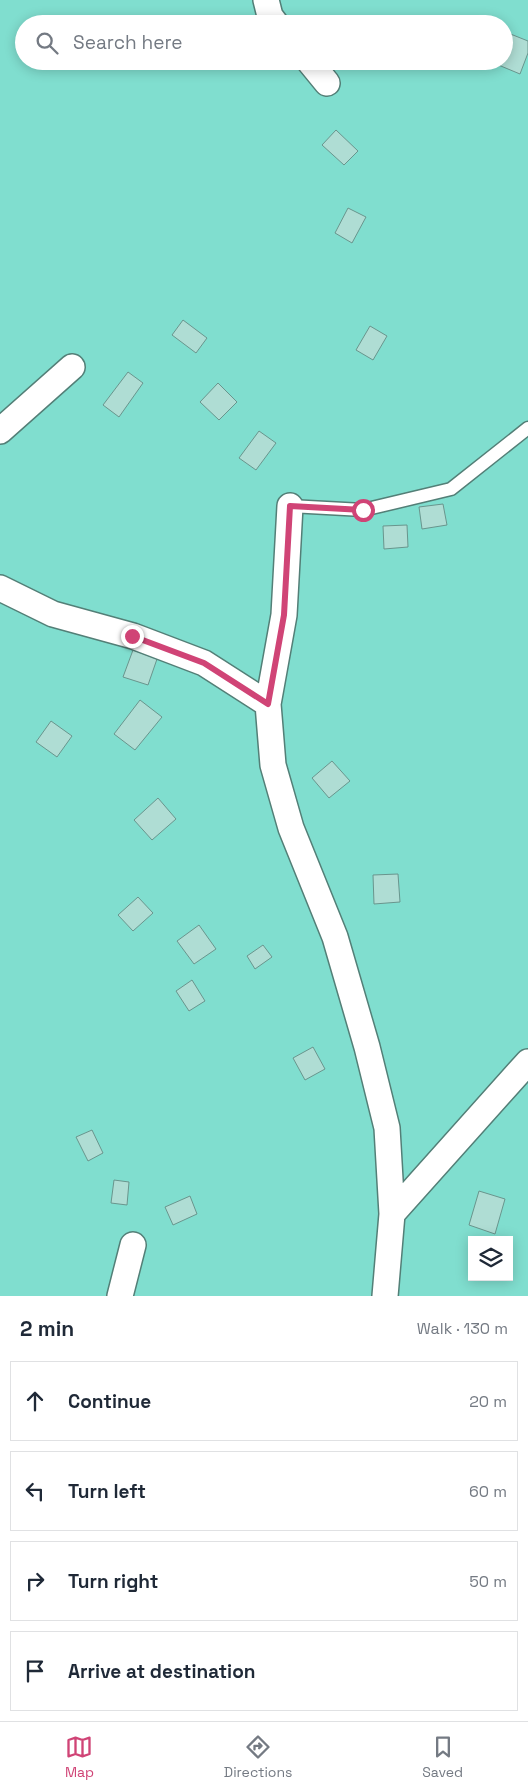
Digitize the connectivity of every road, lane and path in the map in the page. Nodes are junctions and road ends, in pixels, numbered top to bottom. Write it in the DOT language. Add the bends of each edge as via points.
graph roads {
  1 [pos="266,0"];
  2 [pos="270,15"];
  3 [pos="316,70"];
  4 [pos="327,83"];
  5 [pos="72,366"];
  6 [pos="528,428"];
  7 [pos="0,431"];
  8 [pos="290,506"];
  9 [pos="0,588"];
  10 [pos="268,704"];
  11 [pos="528,1062"];
  12 [pos="392,1214"];
  13 [pos="133,1245"];
  14 [pos="120,1296"];
  15 [pos="385,1296"];
  1 -- 2 [label="street"];
  3 -- 4 [label="street"];
  5 -- 7 [label="street"];
  6 -- 8 [label="lane" via="451,489 363,510"];
  8 -- 10 [label="street" via="284,615"];
  9 -- 10 [label="street" via="53,614 132,636 204,663"];
  10 -- 12 [label="street" via="273,765 291,828 335,937 387,1128"];
  11 -- 12 [label="street"];
  12 -- 15 [label="street"];
  13 -- 14 [label="street"];
}
